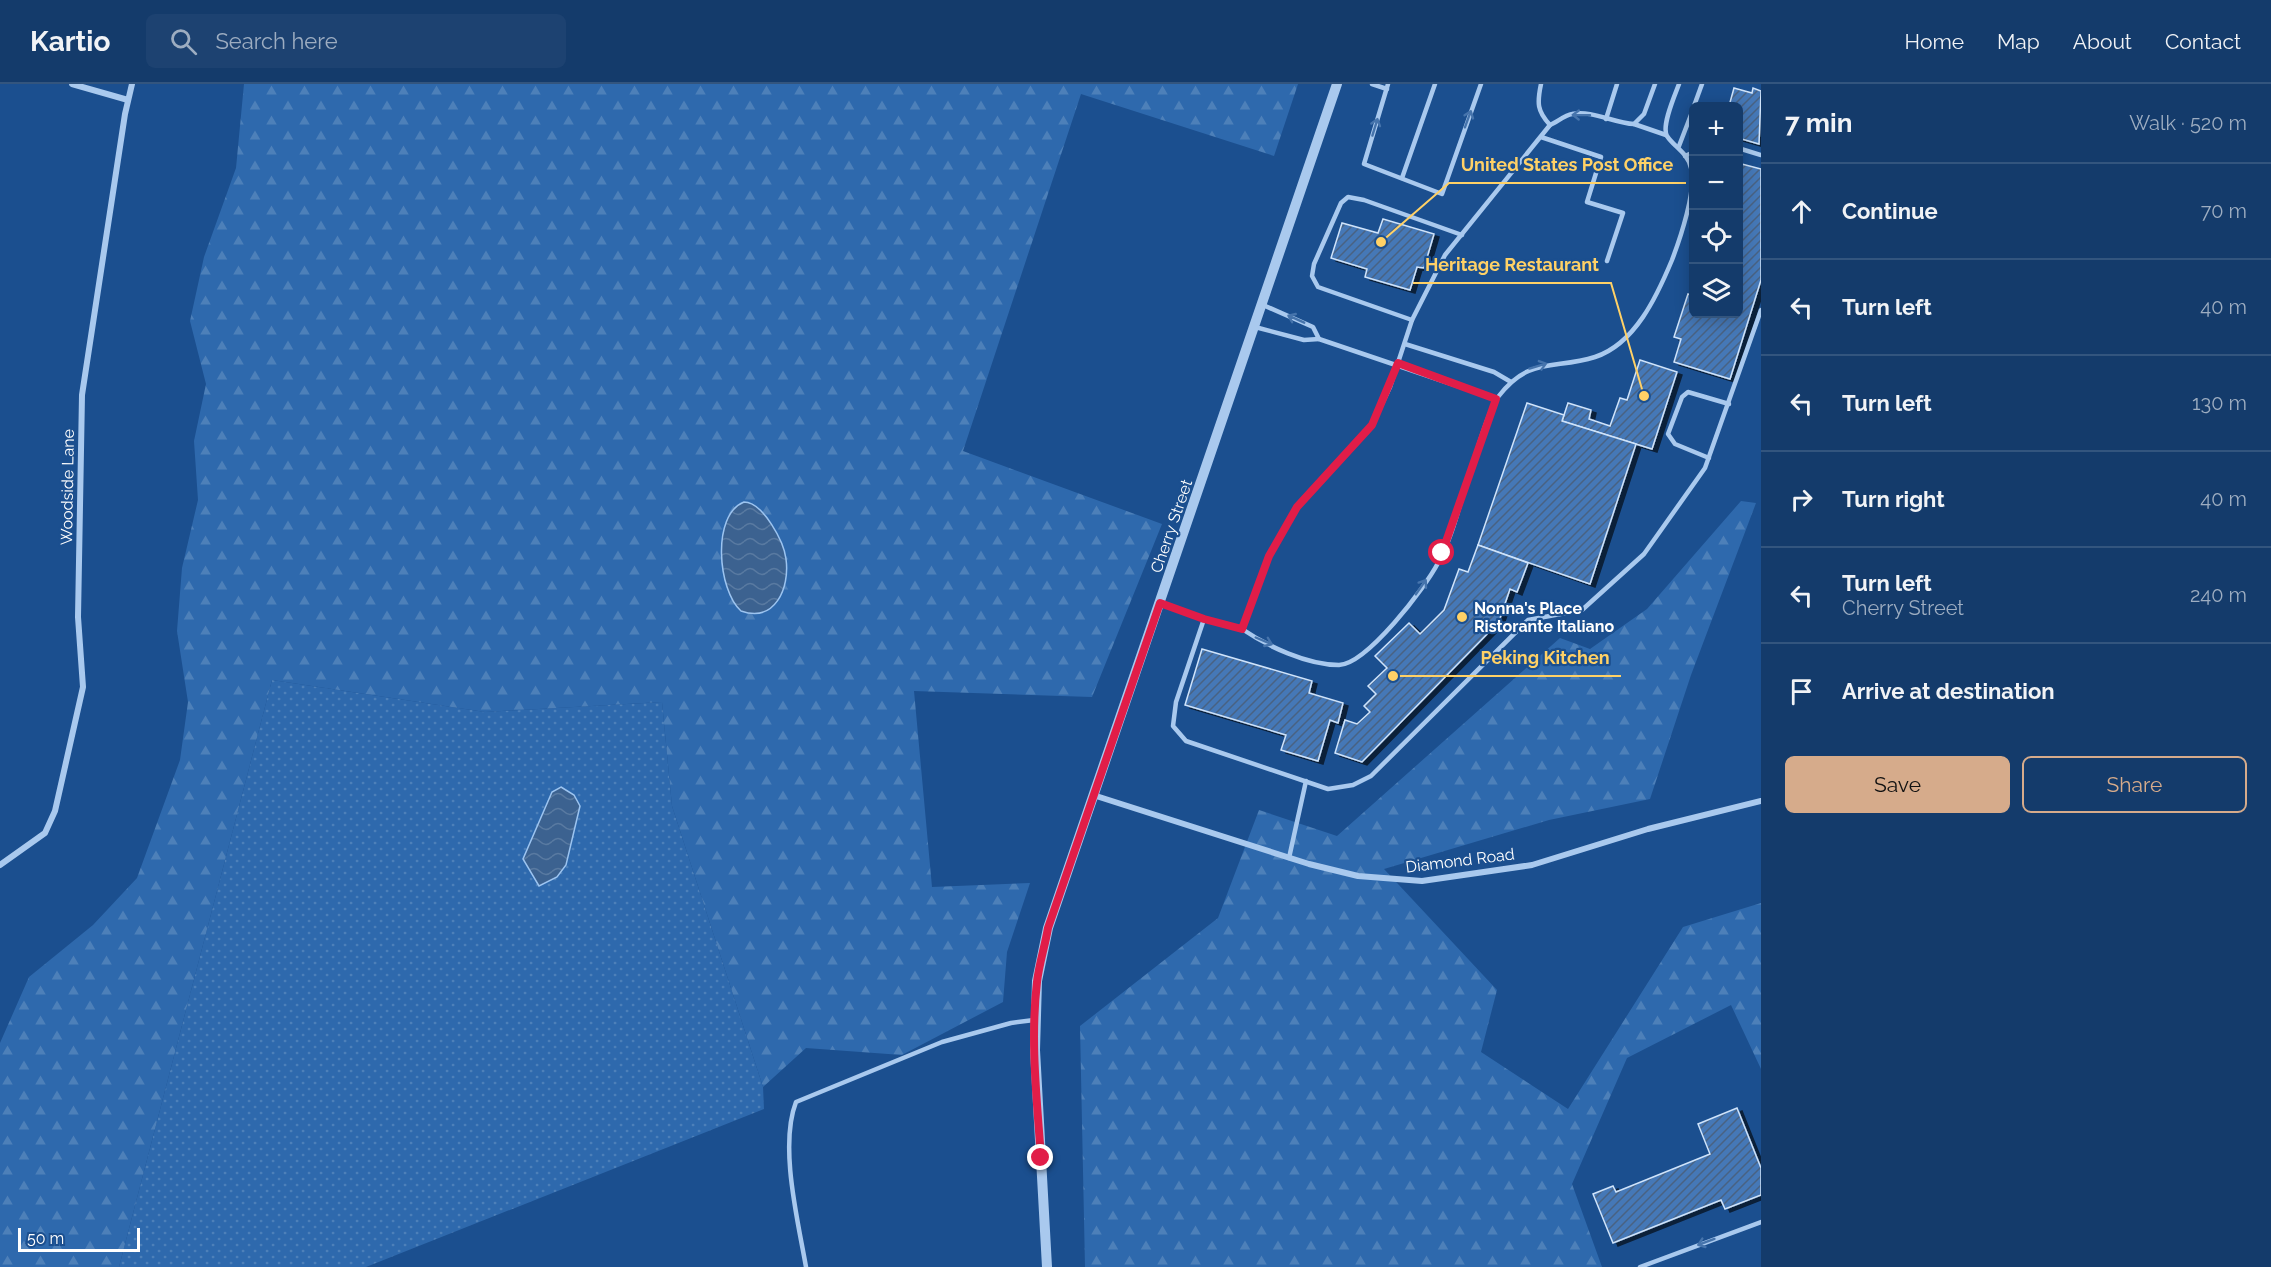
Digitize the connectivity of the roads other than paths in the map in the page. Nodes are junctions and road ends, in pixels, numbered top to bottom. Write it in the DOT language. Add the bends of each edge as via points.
graph roads {
  1 [pos="72,84"];
  2 [pos="132,84"];
  3 [pos="1337,84"];
  4 [pos="1372,84"];
  5 [pos="1435,84"];
  6 [pos="1481,84"];
  7 [pos="1541,84"];
  8 [pos="1617,84"];
  9 [pos="1655,84"];
  10 [pos="1679,84"];
  11 [pos="1702,84"];
  12 [pos="1388,87"];
  13 [pos="128,100"];
  14 [pos="1696,102"];
  15 [pos="1606,119"];
  16 [pos="1689,120"];
  17 [pos="1634,124"];
  18 [pos="1550,125"];
  19 [pos="1666,135"];
  20 [pos="1541,137"];
  21 [pos="1679,146"];
  22 [pos="1743,150"];
  23 [pos="1689,154"];
  24 [pos="1761,155"];
  25 [pos="1685,156"];
  26 [pos="1402,178"];
  27 [pos="1462,235"];
  28 [pos="1607,261"];
  29 [pos="1263,305"];
  30 [pos="1761,310"];
  31 [pos="1412,320"];
  32 [pos="1253,327"];
  33 [pos="1319,339"];
  34 [pos="1405,344"];
  35 [pos="1398,363"];
  36 [pos="1511,382"];
  37 [pos="1496,399"];
  38 [pos="1730,404"];
  39 [pos="1709,458"];
  40 [pos="1160,603"];
  41 [pos="1204,619"];
  42 [pos="1242,629"];
  43 [pos="1306,781"];
  44 [pos="1093,795"];
  45 [pos="1761,801"];
  46 [pos="1289,858"];
  47 [pos="0,865"];
  48 [pos="1035,1020"];
  49 [pos="1761,1222"];
  50 [pos="806,1267"];
  51 [pos="1047,1267"];
  52 [pos="1640,1267"];
  1 -- 13 [label="street"];
  2 -- 13 [label="street, Woodside Lane"];
  3 -- 29 [label="street, Cherry Street"];
  4 -- 12 [label="lane"];
  5 -- 26 [label="lane"];
  26 -- 6 [label="lane, one-way" via="1442,194"];
  7 -- 18 [label="lane" via="1537,104"];
  8 -- 15 [label="lane"];
  9 -- 17 [label="lane" via="1644,114"];
  10 -- 19 [label="lane" via="1665,126"];
  11 -- 14 [label="lane"];
  26 -- 12 [label="lane, one-way" via="1364,164"];
  13 -- 47 [label="street, Woodside Lane" via="82,395 78,617 83,687 55,811 45,833"];
  15 -- 17 [label="lane"];
  15 -- 18 [label="lane, one-way" via="1572,114"];
  16 -- 21 [label="lane"];
  17 -- 19 [label="lane"];
  18 -- 20 [label="lane"];
  19 -- 21 [label="lane"];
  20 -- 27 [label="lane"];
  20 -- 28 [label="lane" via="1601,157 1587,202 1623,213"];
  21 -- 25 [label="lane"];
  22 -- 24 [label="lane"];
  23 -- 25 [label="lane"];
  36 -- 25 [label="lane, one-way" via="1536,367 1595,357 1623,340 1640,320 1672,259 1691,192 1691,168"];
  27 -- 31 [label="lane" via="1445,255"];
  27 -- 31 [label="lane" via="1364,200 1348,197 1341,203 1314,264 1312,276 1318,287"];
  29 -- 32 [label="street, Cherry Street"];
  33 -- 29 [label="lane, one-way" via="1313,327"];
  30 -- 38 [label="lane"];
  31 -- 34 [label="lane"];
  32 -- 33 [label="lane" via="1304,340"];
  32 -- 40 [label="street, Cherry Street"];
  33 -- 35 [label="lane"];
  34 -- 35 [label="lane"];
  34 -- 36 [label="lane" via="1494,372"];
  35 -- 37 [label="lane"];
  35 -- 42 [label="lane" via="1372,425 1297,507 1269,556"];
  36 -- 37 [label="lane"];
  42 -- 37 [label="lane, one-way" via="1312,661 1341,665 1369,650 1438,563"];
  38 -- 39 [label="lane"];
  38 -- 39 [label="lane" via="1688,392 1682,397 1668,434 1675,444"];
  39 -- 43 [label="lane" via="1644,554 1582,610 1528,620 1371,776 1353,785 1328,789"];
  40 -- 41 [label="lane"];
  40 -- 44 [label="street, Cherry Street"];
  41 -- 42 [label="lane"];
  41 -- 43 [label="lane" via="1176,702 1173,726 1186,741"];
  43 -- 46 [label="lane"];
  44 -- 46 [label="street, Diamond Road"];
  44 -- 48 [label="street, Cherry Street" via="1048,928 1037,981"];
  45 -- 46 [label="street, Diamond Road" via="1648,829 1532,865 1422,881 1358,876"];
  48 -- 50 [label="lane" via="942,1042 796,1102 789,1138 792,1187"];
  48 -- 51 [label="street, Cherry Street"];
  49 -- 52 [label="lane, one-way"];
}
